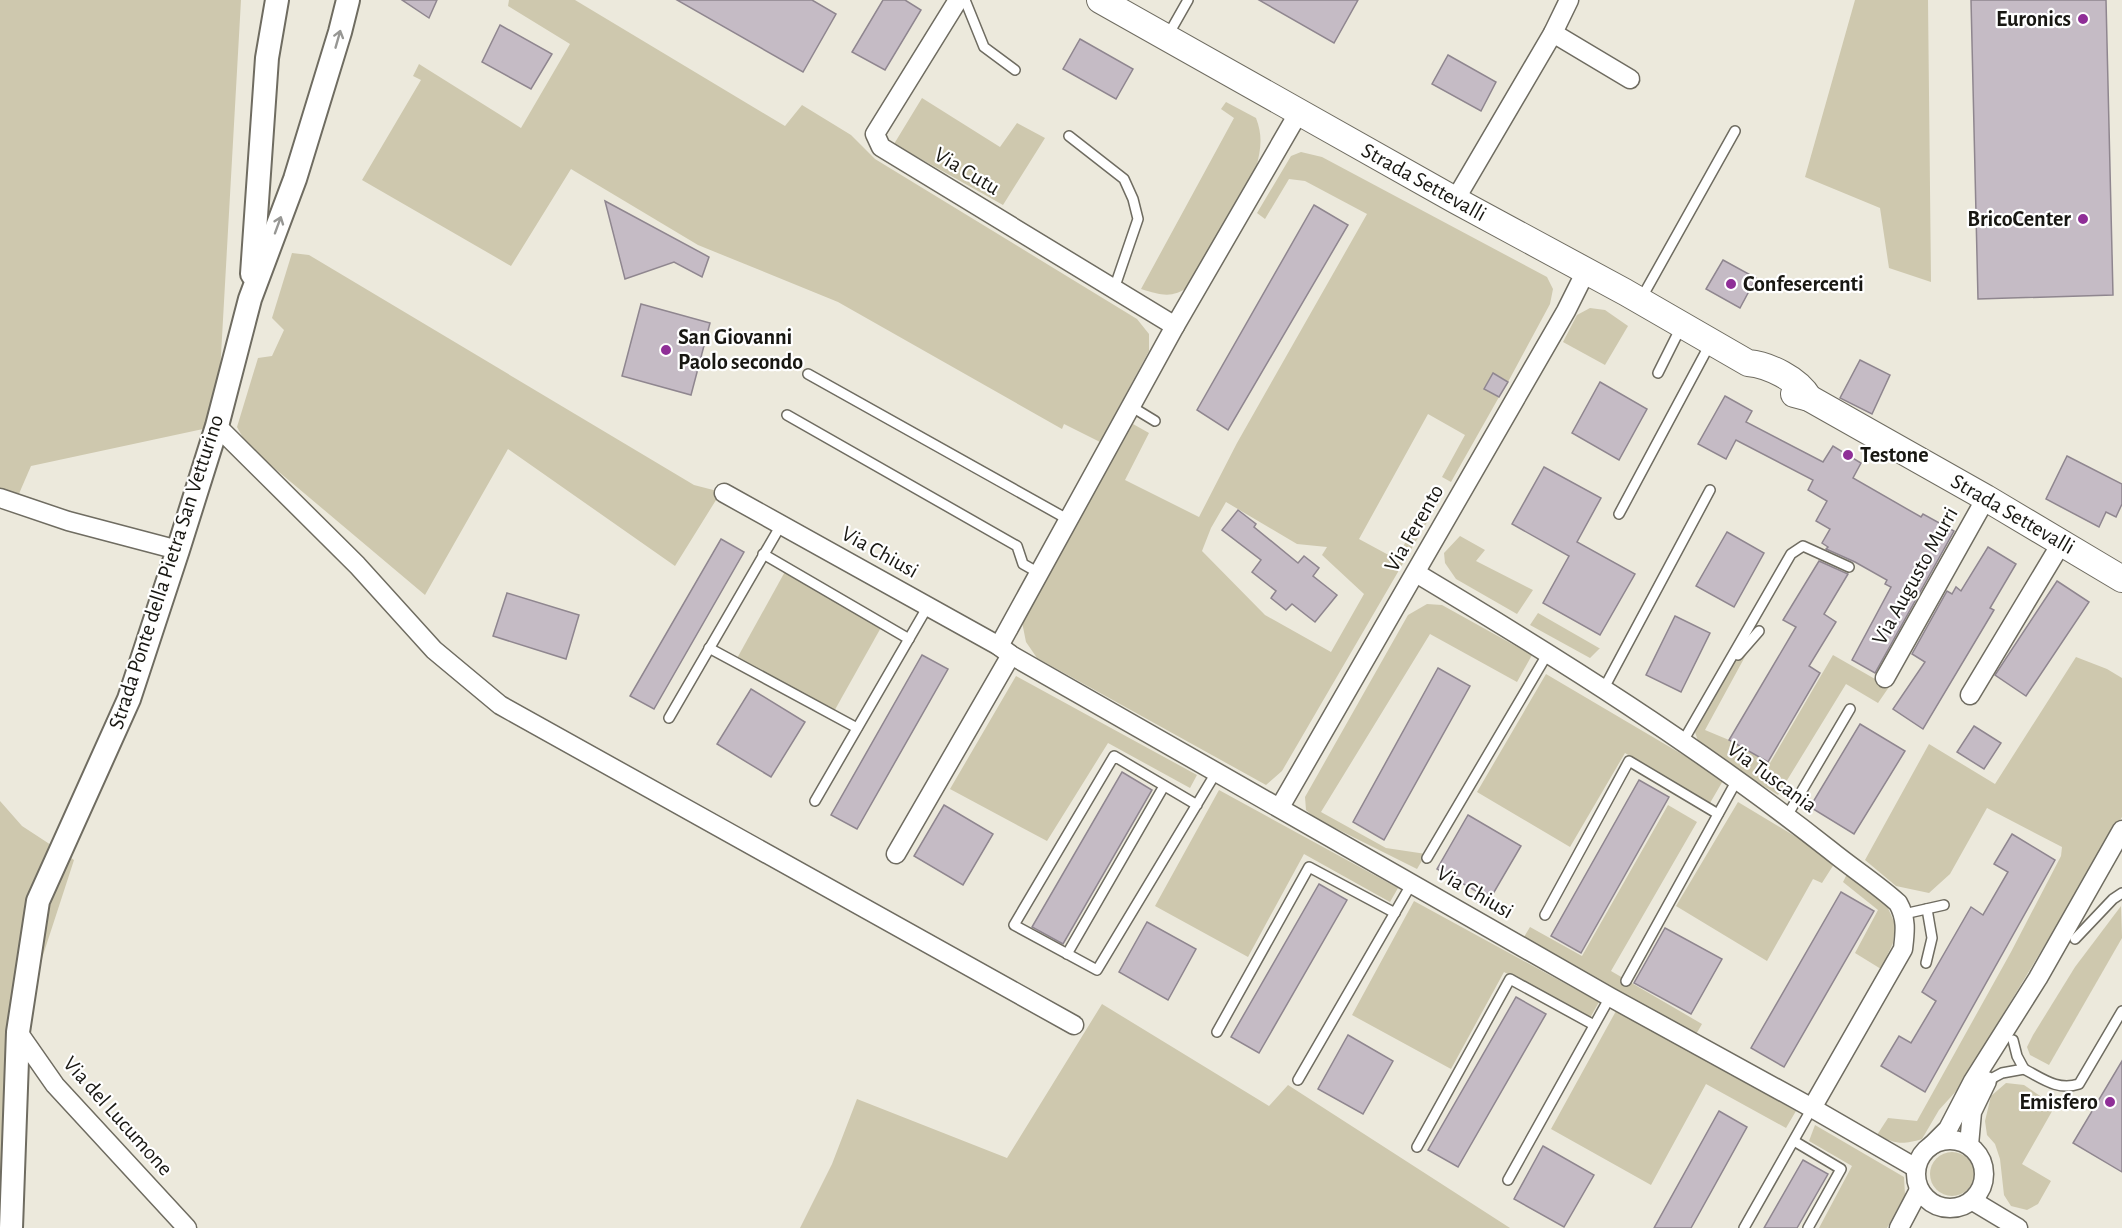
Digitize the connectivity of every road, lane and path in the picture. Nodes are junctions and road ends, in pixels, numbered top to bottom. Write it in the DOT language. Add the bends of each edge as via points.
graph roads {
  1 [pos="263,0"];
  2 [pos="277,0"];
  3 [pos="348,0"];
  4 [pos="958,0"];
  5 [pos="965,0"];
  6 [pos="1100,0"];
  7 [pos="1188,0"];
  8 [pos="1569,0"];
  9 [pos="1553,33"];
  10 [pos="1167,37"];
  11 [pos="267,58"];
  12 [pos="1015,70"];
  13 [pos="1629,79"];
  14 [pos="1299,112"];
  15 [pos="1735,131"];
  16 [pos="1069,136"];
  17 [pos="1455,200"];
  18 [pos="1586,271"];
  19 [pos="1113,289"];
  20 [pos="250,299"];
  21 [pos="1640,301"];
  22 [pos="1682,325"];
  23 [pos="1175,326"];
  24 [pos="1711,342"];
  25 [pos="1658,373"];
  26 [pos="808,374"];
  27 [pos="1132,407"];
  28 [pos="787,415"];
  29 [pos="1155,421"];
  30 [pos="217,426"];
  31 [pos="1710,490"];
  32 [pos="724,493"];
  33 [pos="0,498"];
  34 [pos="1986,498"];
  35 [pos="1619,514"];
  36 [pos="1070,520"];
  37 [pos="780,525"];
  38 [pos="2062,542"];
  39 [pos="178,550"];
  40 [pos="763,554"];
  41 [pos="1849,567"];
  42 [pos="1039,573"];
  43 [pos="1416,573"];
  44 [pos="2122,579"];
  45 [pos="928,606"];
  46 [pos="1759,631"];
  47 [pos="909,639"];
  48 [pos="709,648"];
  49 [pos="1005,650"];
  50 [pos="1548,652"];
  51 [pos="1721,675"];
  52 [pos="1885,678"];
  53 [pos="1603,690"];
  54 [pos="1970,695"];
  55 [pos="1850,709"];
  56 [pos="669,718"];
  57 [pos="857,728"];
  58 [pos="1682,742"];
  59 [pos="1217,771"];
  60 [pos="1737,780"];
  61 [pos="1164,786"];
  62 [pos="815,801"];
  63 [pos="1197,805"];
  64 [pos="1280,807"];
  65 [pos="1718,814"];
  66 [pos="1787,816"];
  67 [pos="2122,830"];
  68 [pos="896,854"];
  69 [pos="2122,855"];
  70 [pos="1427,858"];
  71 [pos="1412,883"];
  72 [pos="2122,893"];
  73 [pos="1944,905"];
  74 [pos="1928,909"];
  75 [pos="1395,913"];
  76 [pos="1904,914"];
  77 [pos="1545,915"];
  78 [pos="2075,939"];
  79 [pos="1067,954"];
  80 [pos="1926,963"];
  81 [pos="1626,981"];
  82 [pos="1610,997"];
  83 [pos="2122,1011"];
  84 [pos="1074,1025"];
  85 [pos="1594,1025"];
  86 [pos="18,1032"];
  87 [pos="1217,1032"];
  88 [pos="2013,1040"];
  89 [pos="2024,1069"];
  90 [pos="1298,1080"];
  91 [pos="1987,1081"];
  92 [pos="1812,1108"];
  93 [pos="1794,1141"];
  94 [pos="1932,1145"];
  95 [pos="1969,1145"];
  96 [pos="1417,1147"];
  97 [pos="1916,1168"];
  98 [pos="1508,1180"];
  99 [pos="1919,1190"];
  100 [pos="1972,1201"];
  101 [pos="11,1228"];
  102 [pos="188,1228"];
  103 [pos="1744,1228"];
  104 [pos="1808,1228"];
  105 [pos="1899,1228"];
  106 [pos="2018,1228"];
  1 -- 11 [label="street, Strada Ponte della Pietra San Vetturino"];
  2 -- 11 [label="street, Strada Ponte della Pietra San Vetturino"];
  20 -- 3 [label="street, Strada Ponte della Pietra San Vetturino, one-way" via="295,179"];
  4 -- 19 [label="street, Via Cutu" via="875,134 881,147"];
  5 -- 12 [label="lane" via="984,46"];
  6 -- 10 [label="main road, Strada Settevalli"];
  7 -- 10 [label="lane"];
  8 -- 9 [label="street"];
  9 -- 13 [label="street"];
  9 -- 17 [label="street"];
  10 -- 14 [label="main road, Strada Settevalli"];
  11 -- 20 [label="street, Strada Ponte della Pietra San Vetturino"];
  14 -- 17 [label="main road, Strada Settevalli"];
  14 -- 23 [label="street"];
  15 -- 21 [label="lane"];
  16 -- 19 [label="lane" via="1124,179 1133,199 1138,219"];
  17 -- 18 [label="main road, Strada Settevalli"];
  18 -- 21 [label="main road, Strada Settevalli"];
  18 -- 43 [label="street, Via Ferento"];
  19 -- 23 [label="street, Via Cutu"];
  20 -- 30 [label="street, Strada Ponte della Pietra San Vetturino"];
  21 -- 22 [label="main road, Strada Settevalli"];
  22 -- 24 [label="main road, Strada Settevalli"];
  22 -- 25 [label="lane"];
  23 -- 27 [label="street"];
  24 -- 34 [label="main road, Strada Settevalli" via="1748,363 1755,373 1798,397 1809,398"];
  24 -- 35 [label="lane"];
  26 -- 36 [label="lane"];
  27 -- 29 [label="lane"];
  27 -- 36 [label="street"];
  28 -- 42 [label="lane" via="1017,546 1023,564"];
  30 -- 39 [label="street, Strada Ponte della Pietra San Vetturino"];
  30 -- 84 [label="street" via="357,565 434,650 500,705"];
  31 -- 53 [label="lane"];
  32 -- 37 [label="street, Via Chiusi"];
  33 -- 39 [label="street" via="68,521"];
  34 -- 38 [label="main road, Strada Settevalli"];
  34 -- 52 [label="street, Via Augusto Murri"];
  36 -- 42 [label="street"];
  37 -- 40 [label="lane"];
  37 -- 45 [label="street, Via Chiusi"];
  38 -- 44 [label="main road, Strada Settevalli"];
  38 -- 54 [label="street"];
  39 -- 86 [label="street, Strada Ponte della Pietra San Vetturino" via="129,699 38,901"];
  40 -- 47 [label="lane"];
  40 -- 48 [label="lane"];
  41 -- 51 [label="lane" via="1803,546 1791,554"];
  42 -- 49 [label="street"];
  43 -- 50 [label="street, Via Tuscania"];
  43 -- 64 [label="street, Via Ferento"];
  45 -- 47 [label="lane"];
  45 -- 49 [label="street, Via Chiusi"];
  46 -- 51 [label="lane"];
  47 -- 57 [label="lane"];
  48 -- 56 [label="lane"];
  48 -- 57 [label="lane"];
  49 -- 59 [label="street, Via Chiusi"];
  49 -- 68 [label="street"];
  50 -- 53 [label="street, Via Tuscania"];
  50 -- 70 [label="lane"];
  51 -- 58 [label="lane"];
  53 -- 58 [label="street, Via Tuscania"];
  55 -- 66 [label="lane"];
  57 -- 62 [label="lane"];
  58 -- 60 [label="street, Via Tuscania"];
  59 -- 63 [label="lane"];
  59 -- 64 [label="street, Via Chiusi"];
  60 -- 65 [label="lane"];
  60 -- 66 [label="street, Via Tuscania"];
  61 -- 63 [label="lane"];
  61 -- 79 [label="lane"];
  61 -- 79 [label="lane" via="1114,756 1014,925"];
  63 -- 79 [label="lane" via="1097,970"];
  64 -- 71 [label="street, Via Chiusi"];
  65 -- 77 [label="lane" via="1629,761"];
  65 -- 81 [label="lane"];
  66 -- 76 [label="street, Via Tuscania" via="1883,890"];
  67 -- 94 [label="street" via="1948,1129"];
  69 -- 78 [label="street"];
  71 -- 75 [label="lane"];
  71 -- 82 [label="street, Via Chiusi"];
  72 -- 78 [label="lane"];
  73 -- 74 [label="lane"];
  74 -- 76 [label="lane"];
  74 -- 80 [label="lane" via="1932,938"];
  75 -- 87 [label="lane" via="1309,867"];
  75 -- 90 [label="lane"];
  76 -- 92 [label="street" via="1903,949"];
  78 -- 88 [label="street"];
  82 -- 85 [label="lane"];
  82 -- 92 [label="street, Via Chiusi"];
  83 -- 89 [label="lane" via="2079,1083 2067,1088 2055,1085"];
  85 -- 96 [label="lane" via="1510,979"];
  85 -- 98 [label="lane"];
  86 -- 101 [label="street, Strada Ponte della Pietra San Vetturino"];
  86 -- 102 [label="street, Via del Lucumone" via="55,1085"];
  88 -- 89 [label="lane"];
  88 -- 91 [label="street"];
  89 -- 91 [label="lane"];
  91 -- 95 [label="street" via="1972,1112"];
  92 -- 93 [label="lane"];
  92 -- 97 [label="street, Via Chiusi"];
  93 -- 103 [label="lane"];
  93 -- 104 [label="lane" via="1841,1169"];
  94 -- 95 [label="street" via="1950,1139"];
  94 -- 97 [label="street" via="1924,1151"];
  95 -- 100 [label="street" via="1983,1161 1985,1172 1980,1193"];
  97 -- 99 [label="street"];
  99 -- 100 [label="street" via="1943,1208 1954,1209"];
  99 -- 105 [label="street"];
  100 -- 106 [label="street"];
}
